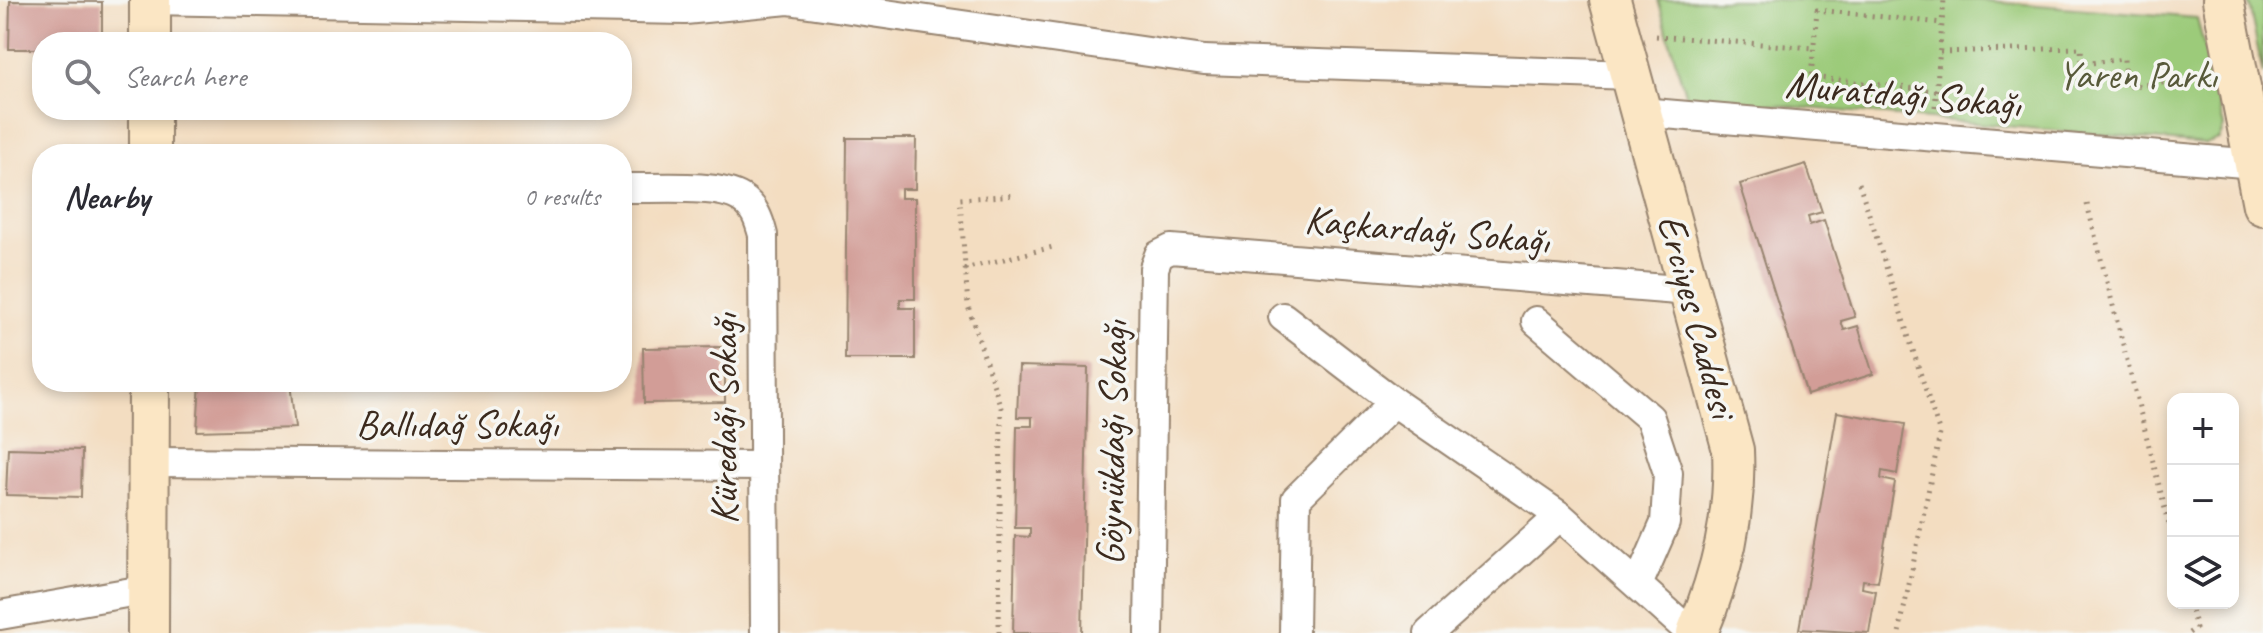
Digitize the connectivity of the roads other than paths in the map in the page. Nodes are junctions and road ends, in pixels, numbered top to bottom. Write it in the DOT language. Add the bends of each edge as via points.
graph roads {
  1 [pos="150,0"];
  2 [pos="2223,0"];
  3 [pos="685,5"];
  4 [pos="1615,16"];
  5 [pos="150,32"];
  6 [pos="1636,94"];
  7 [pos="150,120"];
  8 [pos="150,144"];
  9 [pos="2255,164"];
  10 [pos="632,188"];
  11 [pos="2263,205"];
  12 [pos="1159,255"];
  13 [pos="1690,291"];
  14 [pos="1283,317"];
  15 [pos="1536,321"];
  16 [pos="149,392"];
  17 [pos="1394,402"];
  18 [pos="149,462"];
  19 [pos="764,466"];
  20 [pos="1560,516"];
  21 [pos="1638,585"];
  22 [pos="149,589"];
  23 [pos="0,615"];
  24 [pos="148,633"];
  25 [pos="765,633"];
  26 [pos="1149,633"];
  27 [pos="1294,633"];
  28 [pos="1429,633"];
  29 [pos="1691,633"];
  30 [pos="1697,633"];
  1 -- 3 [label="street, Muratdağı Sokağı"];
  1 -- 5 [label="street"];
  2 -- 9 [label="street"];
  3 -- 6 [label="street, Muratdağı Sokağı" via="798,1 1204,60"];
  4 -- 6 [label="street, Erciyes Caddesi"];
  6 -- 9 [label="street, Muratdağı Sokağı" via="1933,137"];
  6 -- 13 [label="street, Erciyes Caddesi"];
  7 -- 8 [label="street"];
  9 -- 11 [label="street"];
  10 -- 19 [label="street, Küredağı Sokağı" via="725,191 752,207 763,235"];
  12 -- 13 [label="street, Kaçkardağı Sokağı" via="1171,249"];
  12 -- 26 [label="street, Göynükdağı Sokağı" via="1154,268"];
  13 -- 30 [label="street, Erciyes Caddesi" via="1733,450 1735,492 1718,580"];
  14 -- 17 [label="street"];
  15 -- 21 [label="street" via="1650,418 1668,473 1665,523"];
  16 -- 18 [label="street"];
  17 -- 20 [label="street"];
  17 -- 27 [label="street" via="1296,499"];
  18 -- 19 [label="street, Ballıdağ Sokağı"];
  18 -- 22 [label="street"];
  19 -- 25 [label="street, Küredağı Sokağı"];
  20 -- 21 [label="street"];
  20 -- 28 [label="street"];
  21 -- 29 [label="street"];
  22 -- 23 [label="street"];
  22 -- 24 [label="street"];
}
